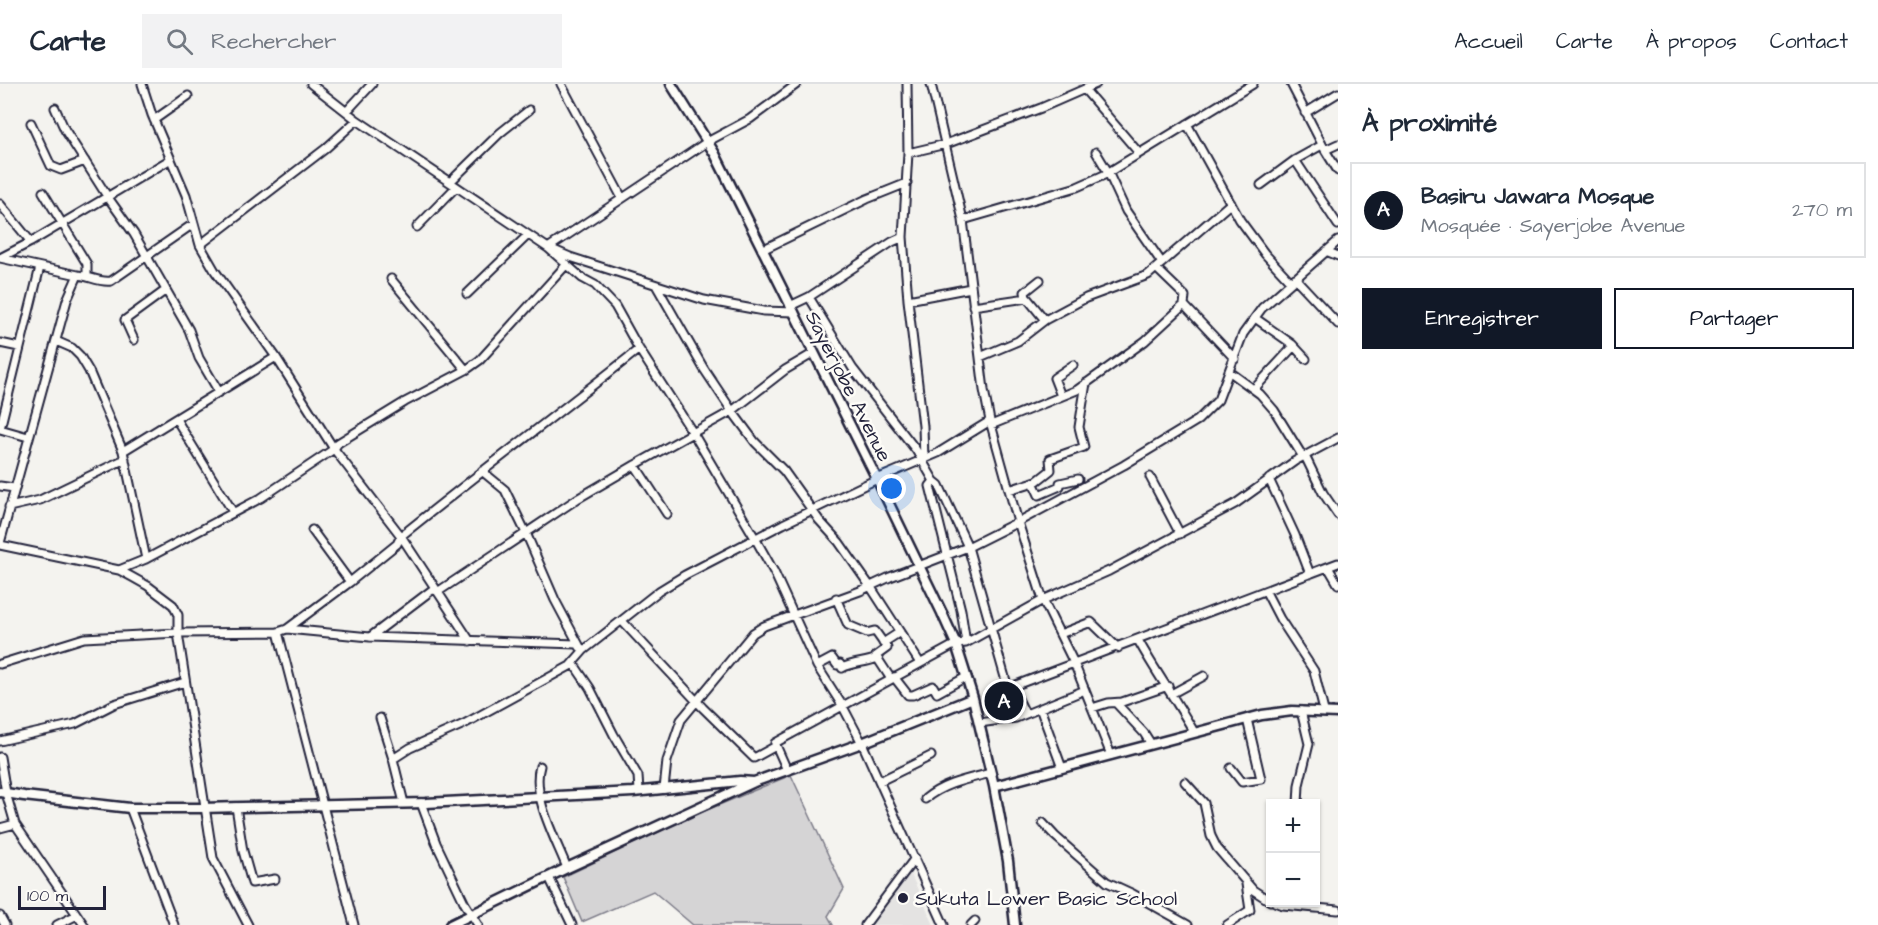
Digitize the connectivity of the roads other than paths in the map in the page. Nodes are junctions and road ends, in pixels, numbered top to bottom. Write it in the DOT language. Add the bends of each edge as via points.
graph roads {
  1 [pos="142,84"];
  2 [pos="311,84"];
  3 [pos="372,84"];
  4 [pos="561,84"];
  5 [pos="672,84"];
  6 [pos="796,84"];
  7 [pos="907,84"];
  8 [pos="931,84"];
  9 [pos="1096,84"];
  10 [pos="1253,84"];
  11 [pos="1291,84"];
  12 [pos="1085,90"];
  13 [pos="1338,93"];
  14 [pos="188,96"];
  15 [pos="55,108"];
  16 [pos="529,110"];
  17 [pos="347,111"];
  18 [pos="1305,113"];
  19 [pos="154,120"];
  20 [pos="357,120"];
  21 [pos="31,123"];
  22 [pos="1187,124"];
  23 [pos="707,142"];
  24 [pos="946,144"];
  25 [pos="1338,144"];
  26 [pos="1324,148"];
  27 [pos="1096,152"];
  28 [pos="908,153"];
  29 [pos="1139,153"];
  30 [pos="171,159"];
  31 [pos="85,160"];
  32 [pos="1295,160"];
  33 [pos="1338,171"];
  34 [pos="1108,172"];
  35 [pos="907,183"];
  36 [pos="453,185"];
  37 [pos="1261,185"];
  38 [pos="44,192"];
  39 [pos="106,196"];
  40 [pos="622,198"];
  41 [pos="1231,202"];
  42 [pos="0,204"];
  43 [pos="963,220"];
  44 [pos="63,223"];
  45 [pos="193,224"];
  46 [pos="1338,225"];
  47 [pos="417,226"];
  48 [pos="528,235"];
  49 [pos="903,237"];
  50 [pos="1338,241"];
  51 [pos="31,242"];
  52 [pos="200,245"];
  53 [pos="548,248"];
  54 [pos="762,250"];
  55 [pos="1326,251"];
  56 [pos="147,256"];
  57 [pos="1338,256"];
  58 [pos="0,258"];
  59 [pos="567,264"];
  60 [pos="1159,265"];
  61 [pos="40,267"];
  62 [pos="78,275"];
  63 [pos="87,275"];
  64 [pos="391,279"];
  65 [pos="1040,280"];
  66 [pos="1293,280"];
  67 [pos="656,285"];
  68 [pos="971,288"];
  69 [pos="166,290"];
  70 [pos="467,294"];
  71 [pos="809,297"];
  72 [pos="1026,298"];
  73 [pos="908,300"];
  74 [pos="1184,305"];
  75 [pos="973,306"];
  76 [pos="792,309"];
  77 [pos="1255,318"];
  78 [pos="1045,320"];
  79 [pos="1338,324"];
  80 [pos="134,340"];
  81 [pos="56,341"];
  82 [pos="0,343"];
  83 [pos="19,347"];
  84 [pos="1293,347"];
  85 [pos="639,349"];
  86 [pos="814,353"];
  87 [pos="276,357"];
  88 [pos="980,357"];
  89 [pos="1235,359"];
  90 [pos="1306,359"];
  91 [pos="1073,365"];
  92 [pos="466,370"];
  93 [pos="1230,372"];
  94 [pos="1086,383"];
  95 [pos="1254,389"];
  96 [pos="219,392"];
  97 [pos="1061,396"];
  98 [pos="732,411"];
  99 [pos="176,418"];
  100 [pos="991,423"];
  101 [pos="0,429"];
  102 [pos="693,433"];
  103 [pos="28,437"];
  104 [pos="1338,438"];
  105 [pos="334,449"];
  106 [pos="124,455"];
  107 [pos="1304,456"];
  108 [pos="924,460"];
  109 [pos="634,465"];
  110 [pos="482,471"];
  111 [pos="1150,477"];
  112 [pos="1269,478"];
  113 [pos="877,479"];
  114 [pos="1078,479"];
  115 [pos="934,481"];
  116 [pos="1033,482"];
  117 [pos="0,486"];
  118 [pos="14,488"];
  119 [pos="1010,490"];
  120 [pos="9,507"];
  121 [pos="812,510"];
  122 [pos="233,512"];
  123 [pos="667,514"];
  124 [pos="1338,514"];
  125 [pos="1018,522"];
  126 [pos="312,530"];
  127 [pos="526,533"];
  128 [pos="1180,534"];
  129 [pos="401,536"];
  130 [pos="755,538"];
  131 [pos="0,544"];
  132 [pos="968,547"];
  133 [pos="948,555"];
  134 [pos="146,559"];
  135 [pos="1338,563"];
  136 [pos="919,565"];
  137 [pos="1328,567"];
  138 [pos="118,570"];
  139 [pos="1310,574"];
  140 [pos="350,582"];
  141 [pos="1338,584"];
  142 [pos="870,586"];
  143 [pos="439,591"];
  144 [pos="1266,592"];
  145 [pos="836,598"];
  146 [pos="1043,600"];
  147 [pos="794,615"];
  148 [pos="622,621"];
  149 [pos="993,628"];
  150 [pos="287,629"];
  151 [pos="278,632"];
  152 [pos="900,632"];
  153 [pos="178,633"];
  154 [pos="1060,634"];
  155 [pos="370,637"];
  156 [pos="470,640"];
  157 [pos="1138,640"];
  158 [pos="883,643"];
  159 [pos="966,643"];
  160 [pos="956,644"];
  161 [pos="577,645"];
  162 [pos="1118,648"];
  163 [pos="584,650"];
  164 [pos="877,658"];
  165 [pos="573,663"];
  166 [pos="920,663"];
  167 [pos="1074,663"];
  168 [pos="0,664"];
  169 [pos="817,666"];
  170 [pos="1204,676"];
  171 [pos="966,677"];
  172 [pos="892,678"];
  173 [pos="185,682"];
  174 [pos="1168,686"];
  175 [pos="1012,687"];
  176 [pos="1084,690"];
  177 [pos="1173,693"];
  178 [pos="973,698"];
  179 [pos="696,699"];
  180 [pos="1116,702"];
  181 [pos="842,705"];
  182 [pos="1040,708"];
  183 [pos="1092,708"];
  184 [pos="1301,711"];
  185 [pos="1324,711"];
  186 [pos="1025,713"];
  187 [pos="1338,713"];
  188 [pos="380,718"];
  189 [pos="1247,719"];
  190 [pos="979,723"];
  191 [pos="1194,732"];
  192 [pos="0,741"];
  193 [pos="862,743"];
  194 [pos="1151,744"];
  195 [pos="776,746"];
  196 [pos="1111,755"];
  197 [pos="931,756"];
  198 [pos="0,757"];
  199 [pos="393,759"];
  200 [pos="540,766"];
  201 [pos="1062,768"];
  202 [pos="1231,768"];
  203 [pos="787,770"];
  204 [pos="991,773"];
  205 [pos="880,781"];
  206 [pos="754,782"];
  207 [pos="1185,782"];
  208 [pos="994,786"];
  209 [pos="664,789"];
  210 [pos="639,791"];
  211 [pos="3,792"];
  212 [pos="540,796"];
  213 [pos="925,799"];
  214 [pos="1298,799"];
  215 [pos="404,803"];
  216 [pos="421,803"];
  217 [pos="324,804"];
  218 [pos="236,807"];
  219 [pos="130,808"];
  220 [pos="207,808"];
  221 [pos="1043,823"];
  222 [pos="15,824"];
  223 [pos="0,828"];
  224 [pos="915,858"];
  225 [pos="567,868"];
  226 [pos="549,877"];
  227 [pos="275,879"];
  228 [pos="1245,881"];
  229 [pos="1266,898"];
  230 [pos="1305,907"];
  231 [pos="1338,910"];
  232 [pos="77,915"];
  233 [pos="471,915"];
  234 [pos="0,916"];
  235 [pos="5,925"];
  236 [pos="57,925"];
  237 [pos="84,925"];
  238 [pos="174,925"];
  239 [pos="248,925"];
  240 [pos="354,925"];
  241 [pos="450,925"];
  242 [pos="478,925"];
  243 [pos="573,925"];
  244 [pos="865,925"];
  245 [pos="944,925"];
  246 [pos="1015,925"];
  247 [pos="1188,925"];
  248 [pos="1227,925"];
  1 -- 19 [label="street"];
  2 -- 17 [label="street"];
  3 -- 17 [label="street"];
  4 -- 40 [label="street"];
  5 -- 23 [label="street, Sayerjobe Avenue"];
  6 -- 23 [label="street" via="750,119"];
  7 -- 28 [label="street"];
  8 -- 24 [label="street"];
  9 -- 12 [label="street"];
  10 -- 22 [label="street"];
  11 -- 18 [label="street"];
  12 -- 24 [label="street"];
  12 -- 29 [label="street"];
  13 -- 18 [label="street"];
  14 -- 19 [label="street"];
  15 -- 31 [label="street"];
  16 -- 36 [label="street" via="500,133"];
  17 -- 20 [label="street"];
  18 -- 26 [label="street"];
  19 -- 30 [label="street"];
  20 -- 36 [label="street"];
  20 -- 52 [label="street"];
  21 -- 31 [label="street" via="51,166 61,170"];
  22 -- 29 [label="street"];
  22 -- 41 [label="street"];
  23 -- 40 [label="street"];
  23 -- 54 [label="street, Sayerjobe Avenue"];
  24 -- 28 [label="street"];
  24 -- 43 [label="street"];
  25 -- 26 [label="street"];
  26 -- 32 [label="street"];
  26 -- 33 [label="street"];
  27 -- 34 [label="street"];
  28 -- 35 [label="street"];
  29 -- 34 [label="street"];
  30 -- 39 [label="street"];
  30 -- 45 [label="street"];
  31 -- 39 [label="street"];
  32 -- 37 [label="street"];
  32 -- 46 [label="street"];
  34 -- 43 [label="street" via="1077,186"];
  34 -- 60 [label="street"];
  35 -- 49 [label="street"];
  35 -- 54 [label="street"];
  36 -- 47 [label="street"];
  36 -- 48 [label="street"];
  38 -- 44 [label="street"];
  39 -- 44 [label="street"];
  39 -- 56 [label="street"];
  40 -- 53 [label="street"];
  41 -- 60 [label="street"];
  41 -- 66 [label="street" via="1265,254"];
  42 -- 51 [label="street"];
  43 -- 68 [label="street"];
  44 -- 51 [label="street"];
  44 -- 63 [label="street" via="87,264"];
  45 -- 52 [label="street"];
  45 -- 56 [label="street"];
  48 -- 53 [label="street"];
  48 -- 70 [label="street"];
  49 -- 71 [label="street"];
  49 -- 73 [label="street"];
  50 -- 55 [label="street"];
  51 -- 58 [label="street"];
  52 -- 87 [label="street"];
  53 -- 59 [label="street"];
  53 -- 67 [label="street"];
  54 -- 76 [label="street, Sayerjobe Avenue"];
  55 -- 57 [label="street"];
  55 -- 66 [label="street"];
  56 -- 63 [label="street" via="111,281"];
  56 -- 69 [label="street"];
  58 -- 61 [label="street"];
  59 -- 85 [label="street" via="615,306"];
  59 -- 92 [label="street" via="480,360"];
  60 -- 74 [label="street" via="1185,296"];
  60 -- 78 [label="street" via="1148,275 1086,298"];
  61 -- 62 [label="street"];
  61 -- 83 [label="street"];
  62 -- 63 [label="street"];
  62 -- 81 [label="street"];
  64 -- 92 [label="street"];
  65 -- 72 [label="street" via="1025,292"];
  66 -- 77 [label="street"];
  66 -- 79 [label="street"];
  67 -- 76 [label="street" via="732,306"];
  67 -- 98 [label="street"];
  68 -- 73 [label="street"];
  68 -- 75 [label="street"];
  69 -- 80 [label="street" via="125,320"];
  69 -- 96 [label="street"];
  71 -- 76 [label="street"];
  71 -- 108 [label="street" via="853,369"];
  72 -- 75 [label="street"];
  72 -- 78 [label="street"];
  73 -- 108 [label="street" via="924,426"];
  74 -- 89 [label="street"];
  74 -- 94 [label="street" via="1145,341"];
  75 -- 88 [label="street"];
  76 -- 86 [label="street, Sayerjobe Avenue"];
  77 -- 84 [label="street"];
  77 -- 89 [label="street" via="1243,334"];
  78 -- 88 [label="street" via="1018,341"];
  81 -- 103 [label="street"];
  81 -- 106 [label="street" via="72,348 89,371"];
  82 -- 83 [label="street"];
  83 -- 101 [label="street"];
  84 -- 90 [label="street"];
  84 -- 95 [label="street"];
  85 -- 102 [label="street"];
  85 -- 110 [label="street"];
  86 -- 98 [label="street"];
  86 -- 113 [label="street, Sayerjobe Avenue"];
  87 -- 96 [label="street"];
  87 -- 105 [label="street"];
  88 -- 100 [label="street"];
  89 -- 93 [label="street"];
  91 -- 97 [label="street" via="1054,378"];
  92 -- 105 [label="street" via="405,402"];
  93 -- 95 [label="street"];
  93 -- 125 [label="street" via="1218,400 1198,420"];
  94 -- 97 [label="street"];
  94 -- 116 [label="street" via="1079,427 1084,447 1050,459 1051,470"];
  95 -- 107 [label="street" via="1274,410"];
  96 -- 99 [label="street"];
  97 -- 100 [label="street"];
  98 -- 102 [label="street"];
  98 -- 121 [label="street"];
  99 -- 106 [label="street"];
  99 -- 122 [label="street"];
  100 -- 108 [label="street"];
  100 -- 119 [label="street"];
  101 -- 103 [label="street"];
  102 -- 109 [label="street"];
  102 -- 130 [label="street"];
  103 -- 118 [label="street"];
  104 -- 107 [label="street"];
  105 -- 122 [label="street"];
  105 -- 129 [label="street"];
  106 -- 120 [label="street" via="40,500"];
  106 -- 134 [label="street"];
  107 -- 112 [label="street"];
  107 -- 124 [label="street"];
  108 -- 113 [label="street"];
  108 -- 115 [label="street"];
  109 -- 123 [label="street"];
  109 -- 127 [label="street"];
  110 -- 127 [label="street" via="505,490"];
  110 -- 129 [label="street"];
  111 -- 128 [label="street"];
  112 -- 128 [label="street" via="1235,504"];
  112 -- 139 [label="street"];
  113 -- 121 [label="street"];
  113 -- 136 [label="street, Sayerjobe Avenue"];
  114 -- 116 [label="street" via="1060,483 1039,495"];
  115 -- 132 [label="street"];
  115 -- 133 [label="street" via="930,486"];
  116 -- 119 [label="street"];
  117 -- 118 [label="street"];
  118 -- 120 [label="street"];
  119 -- 125 [label="street"];
  120 -- 131 [label="street"];
  121 -- 130 [label="street"];
  121 -- 142 [label="street"];
  122 -- 134 [label="street"];
  125 -- 132 [label="street"];
  125 -- 146 [label="street"];
  126 -- 140 [label="street"];
  127 -- 143 [label="street"];
  127 -- 161 [label="street"];
  128 -- 146 [label="street"];
  129 -- 140 [label="street" via="397,544"];
  129 -- 143 [label="street"];
  130 -- 147 [label="street"];
  130 -- 148 [label="street" via="659,591"];
  131 -- 138 [label="street"];
  132 -- 133 [label="street"];
  132 -- 149 [label="street"];
  133 -- 136 [label="street"];
  133 -- 159 [label="street"];
  134 -- 138 [label="street"];
  135 -- 137 [label="street"];
  136 -- 142 [label="street"];
  136 -- 160 [label="street, Sayerjobe Avenue"];
  137 -- 139 [label="street"];
  137 -- 141 [label="street"];
  138 -- 153 [label="street" via="173,605 178,615"];
  139 -- 144 [label="street"];
  140 -- 150 [label="street"];
  142 -- 145 [label="street"];
  142 -- 152 [label="street"];
  143 -- 155 [label="street" via="432,590"];
  143 -- 156 [label="street"];
  144 -- 157 [label="street"];
  144 -- 185 [label="street" via="1314,671"];
  145 -- 147 [label="street"];
  145 -- 158 [label="street" via="848,625 867,633 875,631"];
  146 -- 149 [label="street"];
  146 -- 154 [label="street"];
  147 -- 169 [label="street"];
  147 -- 179 [label="street" via="753,633"];
  148 -- 163 [label="street"];
  148 -- 179 [label="street"];
  149 -- 159 [label="street"];
  149 -- 175 [label="street" via="1005,679 1008,688"];
  150 -- 151 [label="street"];
  150 -- 155 [label="street"];
  151 -- 153 [label="street"];
  151 -- 217 [label="street"];
  152 -- 158 [label="street"];
  152 -- 166 [label="street"];
  153 -- 168 [label="street" via="84,638"];
  153 -- 173 [label="street"];
  154 -- 162 [label="street" via="1091,622"];
  154 -- 167 [label="street"];
  155 -- 156 [label="street"];
  156 -- 161 [label="street"];
  157 -- 162 [label="street"];
  157 -- 174 [label="street"];
  158 -- 164 [label="street" via="886,648"];
  159 -- 160 [label="street"];
  160 -- 166 [label="street"];
  160 -- 171 [label="street, Sayerjobe Avenue"];
  161 -- 163 [label="street"];
  162 -- 167 [label="street"];
  163 -- 165 [label="street"];
  164 -- 169 [label="street" via="842,668 832,658"];
  164 -- 172 [label="street"];
  165 -- 199 [label="street"];
  165 -- 210 [label="street" via="638,776"];
  166 -- 172 [label="street"];
  167 -- 175 [label="street"];
  167 -- 176 [label="street"];
  169 -- 181 [label="street"];
  170 -- 177 [label="street"];
  171 -- 172 [label="street" via="937,693 933,686 913,695 908,695"];
  171 -- 178 [label="street, Sayerjobe Avenue"];
  172 -- 181 [label="street"];
  173 -- 192 [label="street" via="114,704 75,724"];
  173 -- 220 [label="street"];
  174 -- 177 [label="street"];
  174 -- 180 [label="street"];
  175 -- 186 [label="street"];
  176 -- 182 [label="street"];
  176 -- 183 [label="street"];
  177 -- 191 [label="street"];
  178 -- 190 [label="street, Sayerjobe Avenue"];
  178 -- 193 [label="street"];
  179 -- 195 [label="street" via="754,758"];
  179 -- 209 [label="street" via="677,729"];
  180 -- 183 [label="street"];
  180 -- 194 [label="street"];
  181 -- 193 [label="street"];
  181 -- 195 [label="street" via="775,743"];
  182 -- 186 [label="street"];
  182 -- 201 [label="street"];
  183 -- 196 [label="street"];
  184 -- 185 [label="street"];
  184 -- 189 [label="street"];
  184 -- 214 [label="street" via="1310,744"];
  185 -- 187 [label="street"];
  186 -- 190 [label="street"];
  188 -- 199 [label="street"];
  189 -- 191 [label="street"];
  189 -- 202 [label="street" via="1261,778 1242,782"];
  190 -- 204 [label="street, Sayerjobe Avenue"];
  191 -- 194 [label="street"];
  193 -- 203 [label="street"];
  193 -- 205 [label="street"];
  194 -- 196 [label="street"];
  195 -- 203 [label="street"];
  196 -- 201 [label="street"];
  197 -- 205 [label="street"];
  198 -- 211 [label="street"];
  199 -- 215 [label="street"];
  200 -- 212 [label="street"];
  201 -- 208 [label="street"];
  203 -- 206 [label="street"];
  204 -- 208 [label="street, Sayerjobe Avenue"];
  204 -- 213 [label="street" via="949,784"];
  205 -- 224 [label="street"];
  206 -- 209 [label="street"];
  206 -- 225 [label="street"];
  207 -- 228 [label="street" via="1204,803 1217,848"];
  208 -- 246 [label="street, Sayerjobe Avenue"];
  209 -- 210 [label="street"];
  210 -- 212 [label="street"];
  211 -- 219 [label="street"];
  211 -- 222 [label="street"];
  212 -- 216 [label="street"];
  212 -- 225 [label="street"];
  215 -- 216 [label="street"];
  215 -- 217 [label="street"];
  216 -- 233 [label="street"];
  217 -- 218 [label="street"];
  217 -- 240 [label="street"];
  218 -- 220 [label="street"];
  218 -- 227 [label="street" via="252,883"];
  219 -- 220 [label="street"];
  219 -- 238 [label="street"];
  220 -- 239 [label="street" via="213,858"];
  221 -- 247 [label="street" via="1107,882"];
  222 -- 223 [label="street"];
  222 -- 232 [label="street"];
  224 -- 244 [label="street"];
  224 -- 245 [label="street"];
  225 -- 226 [label="street"];
  226 -- 233 [label="street"];
  226 -- 243 [label="street"];
  228 -- 229 [label="street"];
  228 -- 248 [label="street" via="1250,910"];
  230 -- 231 [label="street"];
  232 -- 236 [label="street"];
  232 -- 237 [label="street"];
  233 -- 241 [label="street"];
  233 -- 242 [label="street"];
  234 -- 235 [label="street"];
}
